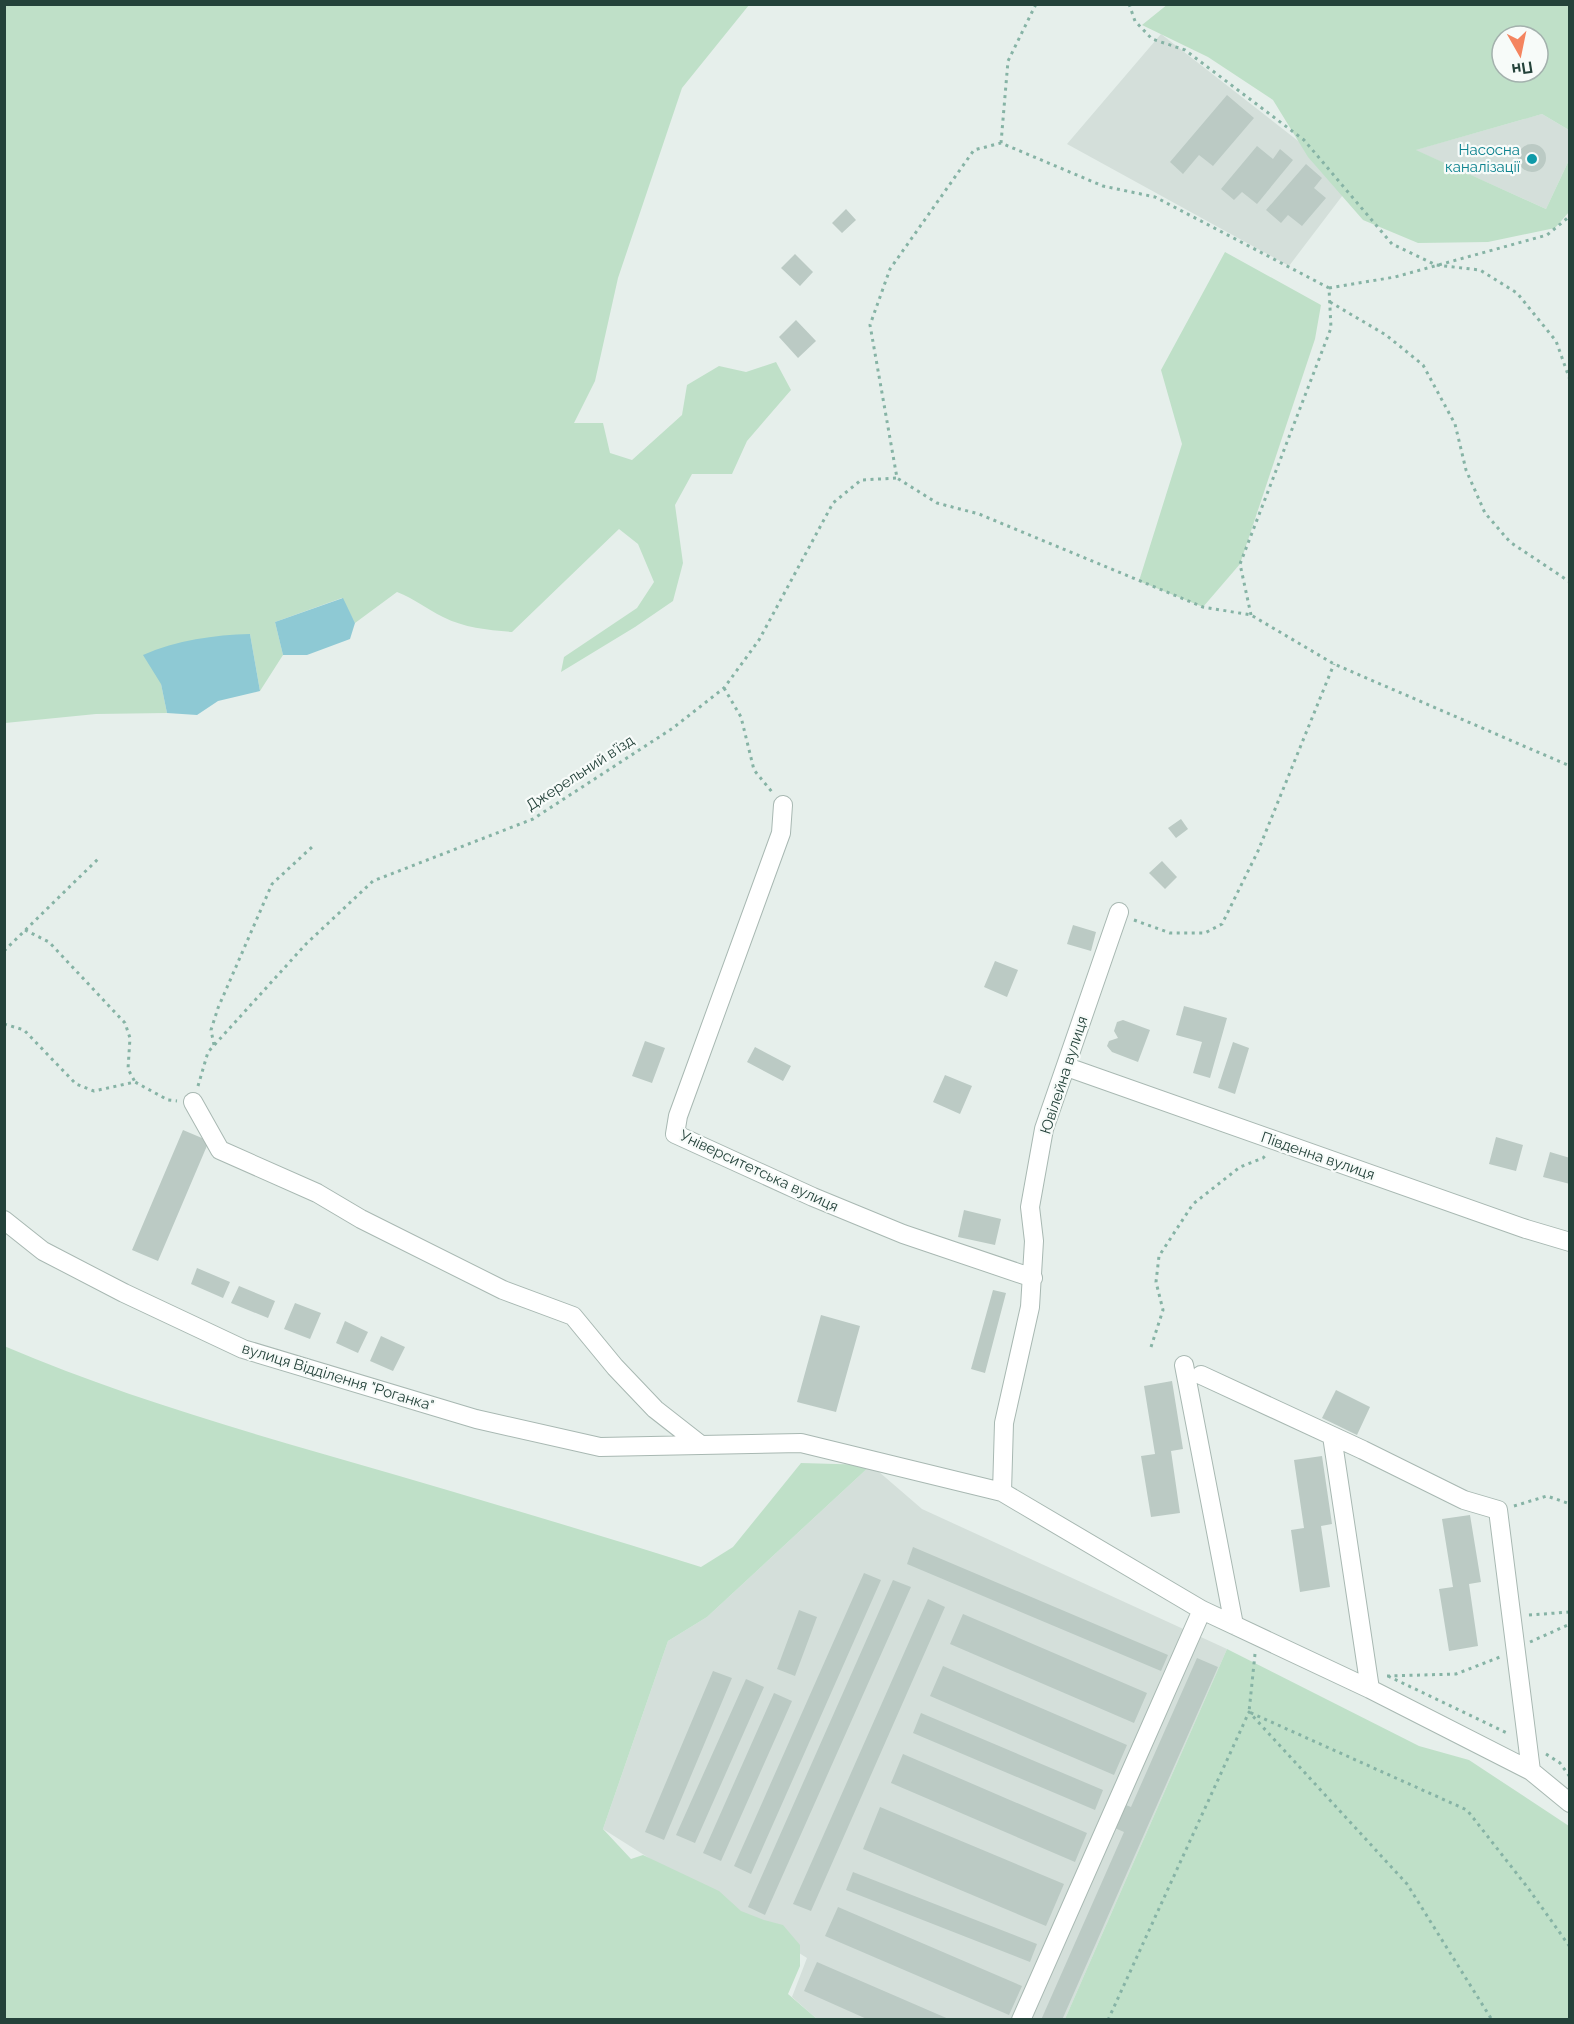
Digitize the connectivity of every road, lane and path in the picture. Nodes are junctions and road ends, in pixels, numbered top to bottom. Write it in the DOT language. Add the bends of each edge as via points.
graph roads {
  1 [pos="1036,4"];
  2 [pos="1129,4"];
  3 [pos="1001,143"];
  4 [pos="1569,216"];
  5 [pos="1436,265"];
  6 [pos="1329,288"];
  7 [pos="1330,302"];
  8 [pos="1569,380"];
  9 [pos="897,478"];
  10 [pos="1569,582"];
  11 [pos="1251,615"];
  12 [pos="1334,664"];
  13 [pos="724,688"];
  14 [pos="1569,766"];
  15 [pos="783,805"];
  16 [pos="312,847"];
  17 [pos="99,858"];
  18 [pos="1119,912"];
  19 [pos="26,930"];
  20 [pos="4,951"];
  21 [pos="4,1024"];
  22 [pos="213,1045"];
  23 [pos="1067,1067"];
  24 [pos="135,1082"];
  25 [pos="194,1102"];
  26 [pos="1278,1142"];
  27 [pos="4,1220"];
  28 [pos="1569,1242"];
  29 [pos="1033,1278"];
  30 [pos="1151,1347"];
  31 [pos="1184,1365"];
  32 [pos="1201,1375"];
  33 [pos="1332,1436"];
  34 [pos="701,1445"];
  35 [pos="1002,1492"];
  36 [pos="1569,1504"];
  37 [pos="1498,1510"];
  38 [pos="1202,1610"];
  39 [pos="1569,1612"];
  40 [pos="1512,1616"];
  41 [pos="1569,1623"];
  42 [pos="1234,1625"];
  43 [pos="1257,1636"];
  44 [pos="1516,1649"];
  45 [pos="1370,1689"];
  46 [pos="1249,1712"];
  47 [pos="1528,1743"];
  48 [pos="1531,1771"];
  49 [pos="1569,1777"];
  50 [pos="1569,1803"];
  51 [pos="1569,1947"];
  52 [pos="1021,2019"];
  53 [pos="1108,2019"];
  54 [pos="1492,2019"];
  1 -- 3 [label="path" via="1008,61"];
  2 -- 5 [label="path" via="1135,21 1152,39 1199,59 1304,140 1392,243"];
  3 -- 6 [label="path" via="1103,186 1155,197"];
  3 -- 9 [label="path" via="974,150 934,204 890,269 870,325"];
  4 -- 5 [label="path" via="1547,235"];
  5 -- 6 [label="path" via="1395,277"];
  5 -- 8 [label="path" via="1480,270 1516,293 1556,341"];
  6 -- 7 [label="path"];
  7 -- 10 [label="path" via="1386,335 1423,365 1455,424 1466,470 1485,513 1510,542"];
  7 -- 11 [label="path" via="1331,328 1240,564"];
  9 -- 11 [label="path" via="937,503 979,514 1203,607"];
  9 -- 13 [label="path, Джерельний в’їзд" via="861,480 833,503 759,640"];
  11 -- 12 [label="path"];
  12 -- 14 [label="path"];
  12 -- 18 [label="path" via="1258,851 1222,924 1205,933 1170,933"];
  13 -- 15 [label="path" via="741,717 754,770"];
  13 -- 22 [label="path, Джерельний в’їзд" via="673,728 533,819 373,881 306,944"];
  15 -- 29 [label="street, Університетська вулиця" via="782,833 678,1116 675,1134 903,1234"];
  16 -- 22 [label="path" via="272,884 218,1008 211,1030"];
  17 -- 19 [label="path"];
  18 -- 23 [label="street, Ювілейна вулиця"];
  19 -- 20 [label="path"];
  19 -- 24 [label="path" via="49,942 125,1023 130,1038 128,1069"];
  21 -- 24 [label="path" via="24,1030 76,1084 94,1091"];
  22 -- 25 [label="path, Джерельний в’їзд"];
  23 -- 26 [label="street, Південна вулиця"];
  23 -- 29 [label="street, Ювілейна вулиця" via="1044,1129 1030,1207"];
  24 -- 25 [label="path" via="168,1100"];
  25 -- 34 [label="street" via="220,1150 317,1193 503,1290 573,1316 655,1409"];
  26 -- 28 [label="street, Південна вулиця"];
  26 -- 30 [label="path" via="1263,1158 1240,1167 1192,1204 1159,1256 1156,1282 1163,1310"];
  27 -- 34 [label="street, вулиця Відділення \"Роганка\"" via="42,1251 243,1349 476,1419 600,1448"];
  29 -- 35 [label="street, Ювілейна вулиця" via="1004,1423"];
  31 -- 42 [label="street"];
  32 -- 33 [label="street"];
  33 -- 37 [label="street" via="1464,1500"];
  33 -- 45 [label="street"];
  34 -- 35 [label="street, вулиця Відділення \"Роганка\"" via="801,1443"];
  35 -- 38 [label="street, вулиця Відділення \"Роганка\""];
  36 -- 37 [label="path" via="1547,1496"];
  37 -- 40 [label="street"];
  38 -- 42 [label="street, вулиця Відділення \"Роганка\""];
  38 -- 52 [label="street"];
  39 -- 40 [label="path"];
  40 -- 44 [label="street"];
  41 -- 44 [label="path"];
  42 -- 43 [label="street, вулиця Відділення \"Роганка\""];
  43 -- 45 [label="street, вулиця Відділення \"Роганка\""];
  43 -- 46 [label="path"];
  44 -- 47 [label="street"];
  44 -- 47 [label="path" via="1456,1674 1386,1676"];
  45 -- 48 [label="street, вулиця Відділення \"Роганка\""];
  46 -- 51 [label="path" via="1467,1810"];
  46 -- 53 [label="path"];
  46 -- 54 [label="path" via="1407,1884"];
  47 -- 48 [label="street"];
  47 -- 49 [label="path" via="1560,1763"];
  48 -- 50 [label="street, вулиця Відділення \"Роганка\""];
}
